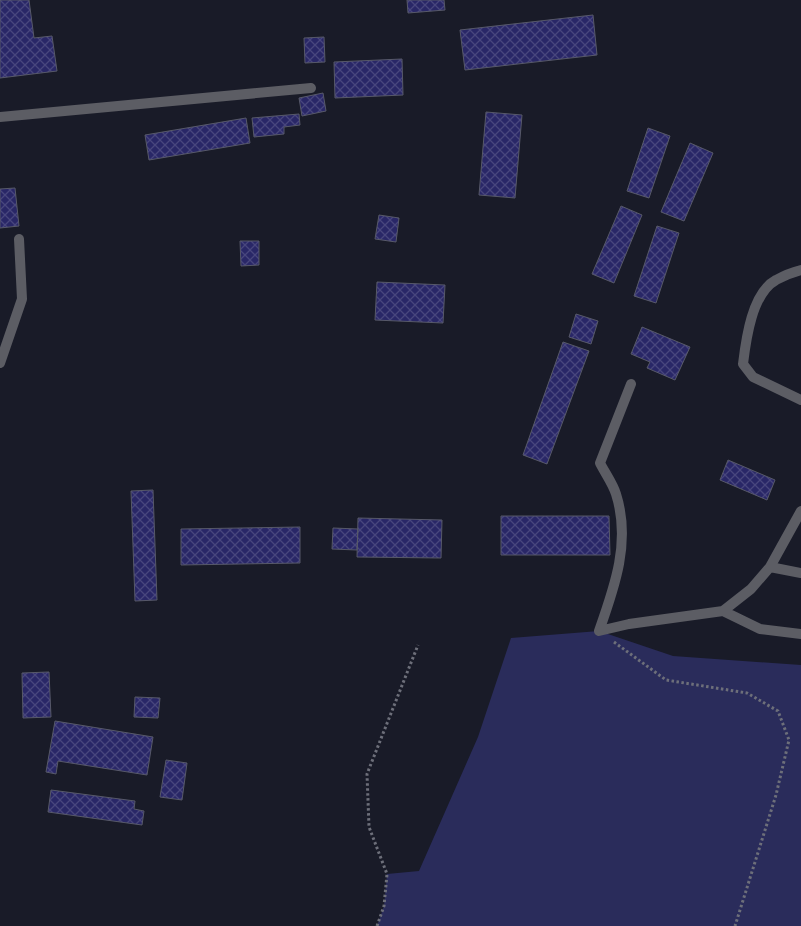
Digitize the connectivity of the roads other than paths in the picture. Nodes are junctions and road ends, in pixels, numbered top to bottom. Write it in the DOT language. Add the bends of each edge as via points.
graph roads {
  1 [pos="311,88"];
  2 [pos="0,117"];
  3 [pos="19,239"];
  4 [pos="801,270"];
  5 [pos="0,363"];
  6 [pos="632,384"];
  7 [pos="801,400"];
  8 [pos="801,511"];
  9 [pos="770,567"];
  10 [pos="801,573"];
  11 [pos="723,611"];
  12 [pos="801,634"];
  1 -- 2 [label="lane"];
  3 -- 5 [label="lane" via="22,299"];
  4 -- 7 [label="lane" via="774,280 756,303 743,364 753,377"];
  6 -- 11 [label="lane" via="600,463 616,494 622,529 621,560 599,630"];
  8 -- 9 [label="lane"];
  9 -- 10 [label="lane"];
  9 -- 11 [label="lane" via="751,590"];
  11 -- 12 [label="lane" via="760,629"];
}
